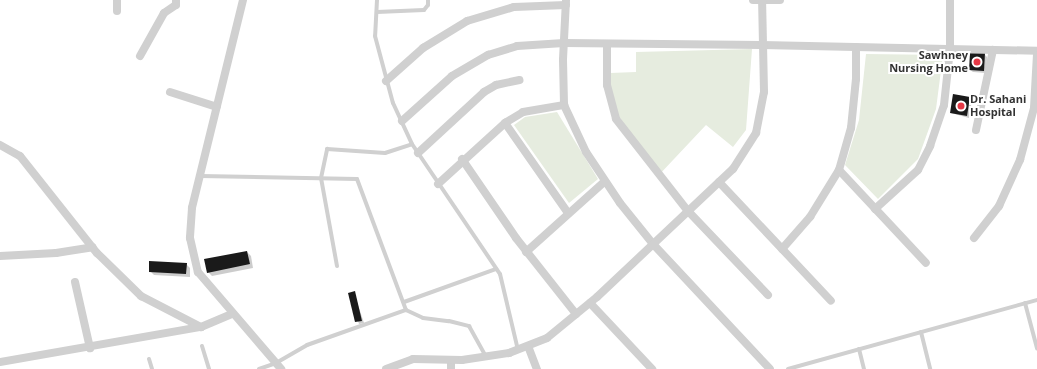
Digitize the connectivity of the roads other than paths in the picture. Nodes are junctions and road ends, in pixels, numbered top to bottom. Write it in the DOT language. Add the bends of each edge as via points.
graph roads {
  1 [pos="117,0"];
  2 [pos="176,0"];
  3 [pos="243,0"];
  4 [pos="377,0"];
  5 [pos="428,0"];
  6 [pos="753,0"];
  7 [pos="762,0"];
  8 [pos="780,0"];
  9 [pos="950,0"];
  10 [pos="566,2"];
  11 [pos="117,11"];
  12 [pos="377,12"];
  13 [pos="564,43"];
  14 [pos="607,44"];
  15 [pos="761,45"];
  16 [pos="856,47"];
  17 [pos="950,49"];
  18 [pos="993,50"];
  19 [pos="1037,52"];
  20 [pos="1037,55"];
  21 [pos="140,56"];
  22 [pos="519,80"];
  23 [pos="386,81"];
  24 [pos="170,92"];
  25 [pos="564,105"];
  26 [pos="217,107"];
  27 [pos="402,121"];
  28 [pos="506,123"];
  29 [pos="976,130"];
  30 [pos="412,144"];
  31 [pos="0,145"];
  32 [pos="418,153"];
  33 [pos="462,159"];
  34 [pos="838,170"];
  35 [pos="200,176"];
  36 [pos="321,178"];
  37 [pos="605,181"];
  38 [pos="719,182"];
  39 [pos="438,184"];
  40 [pos="875,209"];
  41 [pos="688,211"];
  42 [pos="568,213"];
  43 [pos="974,238"];
  44 [pos="653,244"];
  45 [pos="93,247"];
  46 [pos="782,249"];
  47 [pos="526,252"];
  48 [pos="0,256"];
  49 [pos="926,263"];
  50 [pos="337,266"];
  51 [pos="496,268"];
  52 [pos="74,282"];
  53 [pos="768,295"];
  54 [pos="1037,300"];
  55 [pos="831,301"];
  56 [pos="404,302"];
  57 [pos="590,303"];
  58 [pos="1025,303"];
  59 [pos="406,310"];
  60 [pos="232,314"];
  61 [pos="576,314"];
  62 [pos="201,327"];
  63 [pos="921,332"];
  64 [pos="202,346"];
  65 [pos="528,346"];
  66 [pos="90,348"];
  67 [pos="1037,348"];
  68 [pos="859,349"];
  69 [pos="518,350"];
  70 [pos="486,357"];
  71 [pos="149,359"];
  72 [pos="451,360"];
  73 [pos="0,362"];
  74 [pos="278,366"];
  75 [pos="795,368"];
  76 [pos="152,369"];
  77 [pos="209,369"];
  78 [pos="259,369"];
  79 [pos="386,369"];
  80 [pos="451,369"];
  81 [pos="537,369"];
  82 [pos="652,369"];
  83 [pos="770,369"];
  84 [pos="788,369"];
  85 [pos="864,369"];
  86 [pos="930,369"];
  1 -- 11 [label="street"];
  2 -- 21 [label="street" via="176,4 164,13"];
  3 -- 26 [label="street"];
  4 -- 12 [label="lane"];
  5 -- 12 [label="lane" via="424,10"];
  6 -- 7 [label="street"];
  7 -- 8 [label="street"];
  7 -- 15 [label="street"];
  9 -- 17 [label="street"];
  10 -- 13 [label="street"];
  10 -- 23 [label="street" via="514,7 468,21 423,48"];
  12 -- 23 [label="lane" via="374,36"];
  13 -- 14 [label="street"];
  13 -- 25 [label="street"];
  13 -- 27 [label="street" via="517,46 488,56 452,76"];
  14 -- 15 [label="street"];
  14 -- 41 [label="street" via="607,85 616,119"];
  15 -- 16 [label="street"];
  15 -- 38 [label="street" via="764,92 756,133 733,169"];
  16 -- 17 [label="street"];
  16 -- 34 [label="street" via="851,128"];
  17 -- 18 [label="street"];
  17 -- 40 [label="street" via="944,105 930,146 918,170"];
  18 -- 19 [label="street"];
  18 -- 29 [label="street"];
  20 -- 43 [label="street" via="1034,108 1020,160 999,206"];
  22 -- 32 [label="street" via="496,85 484,92"];
  23 -- 27 [label="lane"];
  24 -- 26 [label="street"];
  25 -- 28 [label="street" via="523,112"];
  25 -- 37 [label="street" via="586,152"];
  26 -- 35 [label="street"];
  27 -- 30 [label="lane"];
  28 -- 33 [label="street"];
  28 -- 42 [label="street"];
  30 -- 32 [label="lane"];
  30 -- 36 [label="lane" via="385,154 327,149"];
  31 -- 45 [label="street" via="20,156"];
  32 -- 39 [label="lane"];
  33 -- 39 [label="street"];
  33 -- 47 [label="street"];
  34 -- 40 [label="street"];
  34 -- 46 [label="street" via="810,217"];
  35 -- 36 [label="lane"];
  35 -- 60 [label="street" via="192,208 190,238 193,252 198,272"];
  36 -- 50 [label="lane"];
  36 -- 56 [label="lane" via="356,179"];
  37 -- 42 [label="street"];
  37 -- 44 [label="street"];
  38 -- 41 [label="street"];
  38 -- 46 [label="street"];
  39 -- 51 [label="lane"];
  40 -- 49 [label="street"];
  41 -- 44 [label="street"];
  41 -- 53 [label="street"];
  42 -- 47 [label="street"];
  44 -- 57 [label="street"];
  44 -- 83 [label="street"];
  45 -- 48 [label="street" via="56,253"];
  45 -- 62 [label="street" via="119,277 141,296"];
  46 -- 55 [label="street"];
  47 -- 61 [label="street"];
  51 -- 56 [label="lane"];
  51 -- 69 [label="lane" via="500,274"];
  52 -- 66 [label="street"];
  54 -- 58 [label="lane"];
  56 -- 59 [label="lane"];
  57 -- 61 [label="street"];
  57 -- 82 [label="street"];
  58 -- 63 [label="lane"];
  58 -- 67 [label="lane"];
  59 -- 70 [label="lane" via="422,318 470,326"];
  59 -- 74 [label="lane" via="308,345"];
  60 -- 62 [label="street"];
  60 -- 74 [label="street"];
  61 -- 65 [label="street" via="547,338"];
  62 -- 66 [label="street"];
  63 -- 68 [label="lane"];
  63 -- 86 [label="lane"];
  64 -- 77 [label="lane"];
  65 -- 69 [label="street"];
  65 -- 81 [label="street"];
  66 -- 73 [label="street"];
  68 -- 75 [label="lane"];
  68 -- 85 [label="lane"];
  69 -- 70 [label="street"];
  70 -- 72 [label="street"];
  71 -- 76 [label="lane"];
  72 -- 79 [label="street" via="413,360"];
  72 -- 80 [label="street"];
  74 -- 78 [label="lane"];
  75 -- 84 [label="lane"];
}
